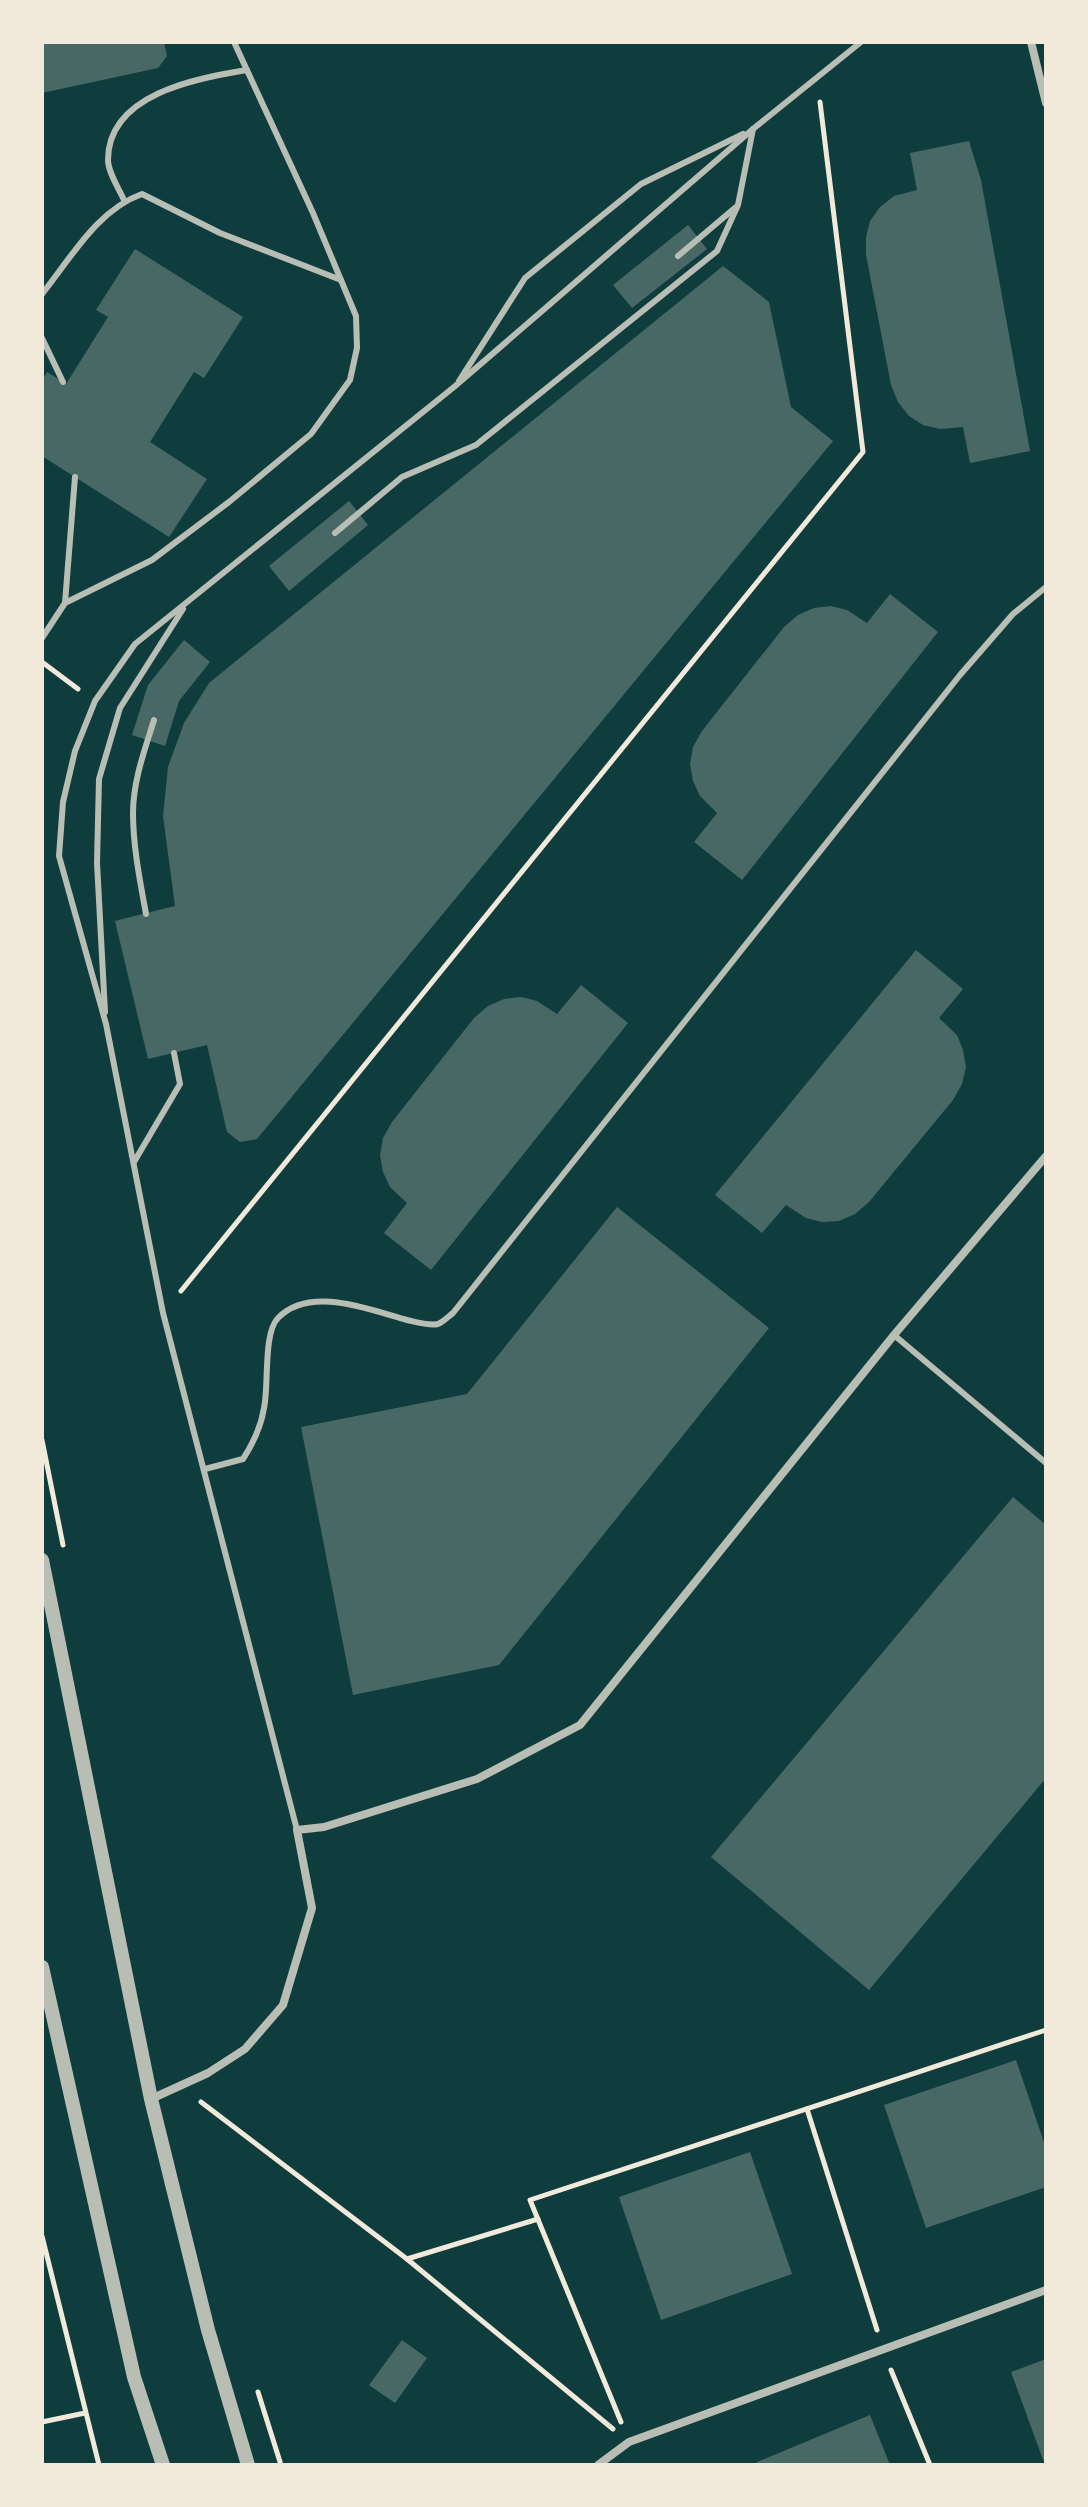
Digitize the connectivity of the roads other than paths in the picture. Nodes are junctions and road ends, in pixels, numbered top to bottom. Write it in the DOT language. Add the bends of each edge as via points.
graph roads {
  1 [pos="234,42"];
  2 [pos="861,42"];
  3 [pos="1031,42"];
  4 [pos="247,70"];
  5 [pos="1046,103"];
  6 [pos="753,129"];
  7 [pos="124,200"];
  8 [pos="738,205"];
  9 [pos="678,256"];
  10 [pos="341,280"];
  11 [pos="42,294"];
  12 [pos="42,338"];
  13 [pos="63,382"];
  14 [pos="454,387"];
  15 [pos="75,477"];
  16 [pos="335,533"];
  17 [pos="1046,587"];
  18 [pos="65,603"];
  19 [pos="186,605"];
  20 [pos="42,638"];
  21 [pos="154,720"];
  22 [pos="146,914"];
  23 [pos="106,1024"];
  24 [pos="174,1053"];
  25 [pos="1046,1156"];
  26 [pos="134,1162"];
  27 [pos="894,1335"];
  28 [pos="1046,1463"];
  29 [pos="205,1469"];
  30 [pos="42,1560"];
  31 [pos="297,1830"];
  32 [pos="42,1967"];
  33 [pos="151,2099"];
  34 [pos="1046,2290"];
  35 [pos="163,2465"];
  36 [pos="248,2465"];
  37 [pos="598,2465"];
  1 -- 4 [label="lane"];
  2 -- 6 [label="lane"];
  3 -- 5 [label="street"];
  4 -- 7 [label="lane" via="158,92 122,120 108,162"];
  4 -- 10 [label="lane"];
  6 -- 8 [label="lane"];
  6 -- 14 [label="lane"];
  6 -- 14 [label="lane" via="641,184 525,278"];
  7 -- 10 [label="lane" via="142,194 220,233"];
  7 -- 11 [label="lane" via="96,225"];
  8 -- 9 [label="lane"];
  8 -- 16 [label="lane" via="717,251 476,445 402,477"];
  10 -- 18 [label="lane" via="356,316 357,348 350,380 311,434 152,560"];
  12 -- 13 [label="lane"];
  14 -- 19 [label="lane"];
  15 -- 18 [label="lane"];
  17 -- 29 [label="lane" via="1013,614 960,675 453,1313 438,1324 354,1306 297,1304 276,1319 257,1436 243,1459"];
  18 -- 20 [label="lane"];
  19 -- 23 [label="lane" via="120,708 99,779 97,863"];
  19 -- 23 [label="lane" via="135,644 95,701 63,802 59,856"];
  21 -- 22 [label="lane" via="133,811"];
  23 -- 26 [label="lane"];
  24 -- 26 [label="lane" via="180,1084"];
  25 -- 27 [label="street"];
  26 -- 29 [label="lane" via="163,1313"];
  27 -- 28 [label="lane"];
  27 -- 31 [label="street" via="580,1725 477,1779 324,1827"];
  29 -- 31 [label="lane"];
  30 -- 33 [label="street"];
  31 -- 33 [label="street" via="312,1908 283,2005 245,2049"];
  32 -- 35 [label="street" via="134,2377"];
  33 -- 36 [label="street" via="208,2330"];
  34 -- 37 [label="street" via="629,2442"];
}
